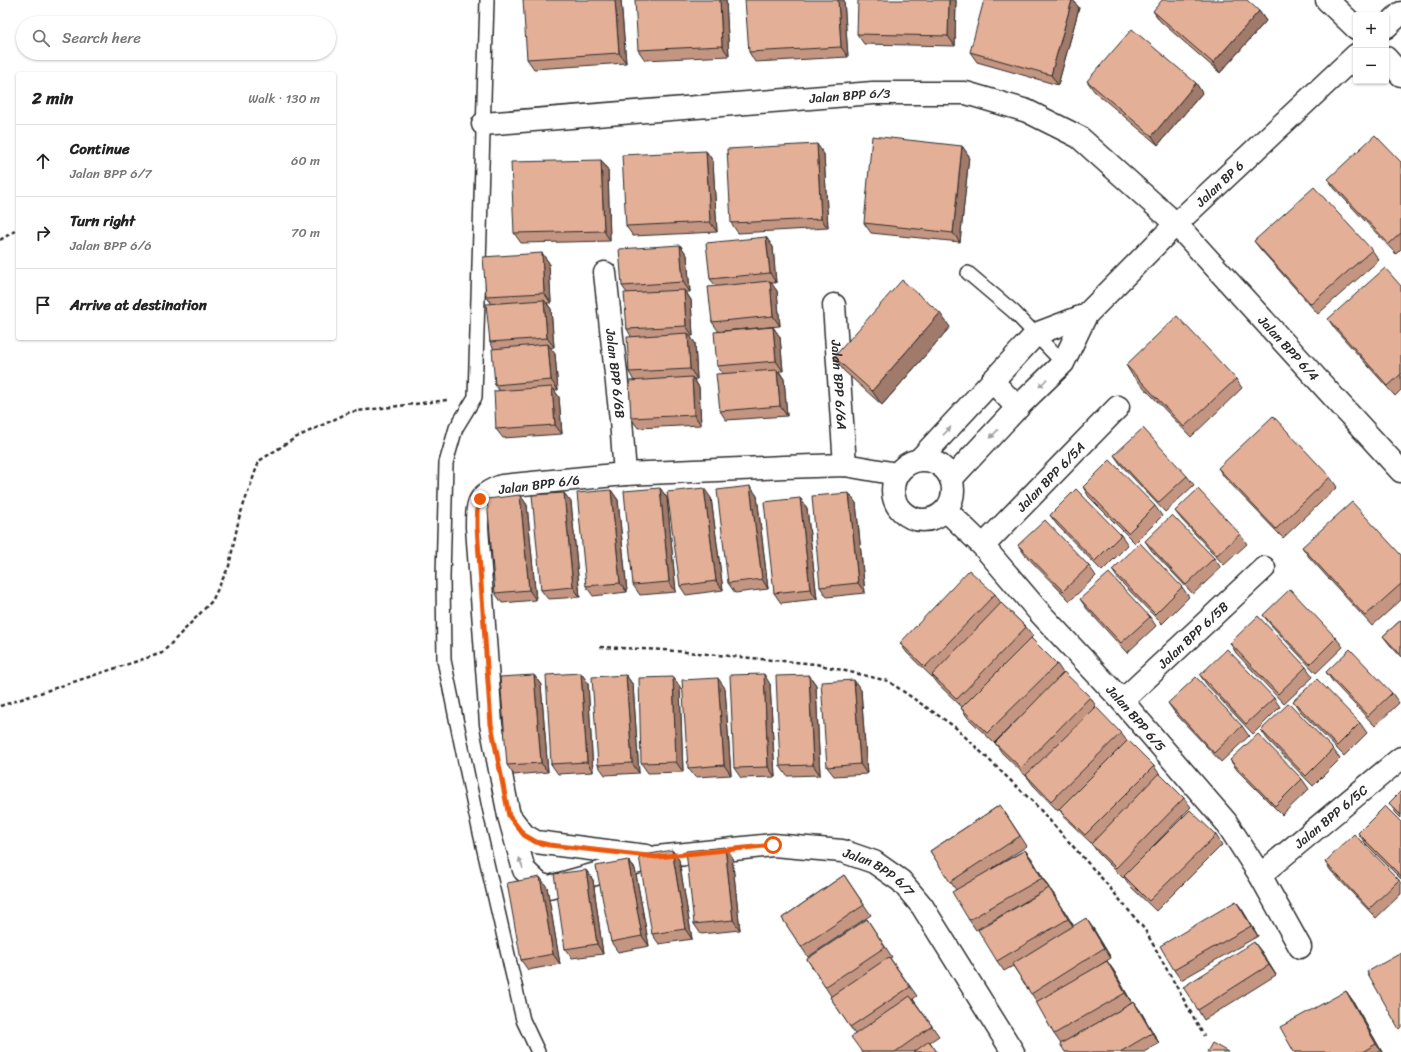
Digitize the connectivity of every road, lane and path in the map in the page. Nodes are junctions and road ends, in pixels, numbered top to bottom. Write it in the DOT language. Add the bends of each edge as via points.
graph roads {
  1 [pos="487,0"];
  2 [pos="1327,0"];
  3 [pos="1401,13"];
  4 [pos="1389,24"];
  5 [pos="1353,25"];
  6 [pos="1353,58"];
  7 [pos="1389,61"];
  8 [pos="1401,74"];
  9 [pos="483,124"];
  10 [pos="1176,224"];
  11 [pos="16,230"];
  12 [pos="0,240"];
  13 [pos="605,273"];
  14 [pos="968,273"];
  15 [pos="834,305"];
  16 [pos="1086,315"];
  17 [pos="1036,334"];
  18 [pos="1063,363"];
  19 [pos="992,381"];
  20 [pos="475,397"];
  21 [pos="1018,408"];
  22 [pos="1118,408"];
  23 [pos="920,459"];
  24 [pos="844,465"];
  25 [pos="1401,471"];
  26 [pos="625,474"];
  27 [pos="896,474"];
  28 [pos="952,479"];
  29 [pos="946,510"];
  30 [pos="983,546"];
  31 [pos="1264,568"];
  32 [pos="600,647"];
  33 [pos="1122,701"];
  34 [pos="0,706"];
  35 [pos="1401,758"];
  36 [pos="509,816"];
  37 [pos="657,857"];
  38 [pos="1260,875"];
  39 [pos="1300,947"];
  40 [pos="1204,1036"];
  41 [pos="538,1052"];
  42 [pos="1013,1052"];
  1 -- 9 [label="lane"];
  2 -- 5 [label="street"];
  3 -- 4 [label="street"];
  6 -- 10 [label="street, Jalan BP 6"];
  7 -- 8 [label="street"];
  9 -- 10 [label="street, Jalan BPP 6/3" via="873,93 966,93 1027,110 1079,137"];
  9 -- 20 [label="lane"];
  10 -- 16 [label="street, Jalan BP 6"];
  10 -- 25 [label="street, Jalan BPP 6/4"];
  11 -- 12 [label="path"];
  13 -- 26 [label="street, Jalan BPP 6/6B"];
  14 -- 17 [label="lane"];
  15 -- 24 [label="street, Jalan BPP 6/6A"];
  16 -- 17 [label="street"];
  16 -- 18 [label="street"];
  17 -- 18 [label="lane"];
  17 -- 19 [label="street"];
  18 -- 21 [label="street, one-way"];
  19 -- 21 [label="street"];
  23 -- 19 [label="street, one-way"];
  20 -- 34 [label="path" via="350,412 296,438 259,461 239,518 229,566 212,601 162,653"];
  20 -- 41 [label="lane" via="456,428 446,463 444,660 475,811 523,1020"];
  21 -- 28 [label="street, one-way"];
  22 -- 30 [label="street, Jalan BPP 6/5A"];
  23 -- 27 [label="street" via="903,466"];
  23 -- 28 [label="street" via="939,464"];
  24 -- 26 [label="street, Jalan BPP 6/6"];
  24 -- 27 [label="street, Jalan BPP 6/6"];
  26 -- 36 [label="street, Jalan BPP 6/6" via="502,486 489,491 480,499 477,527 486,672 491,724"];
  27 -- 29 [label="street" via="892,484 893,496 897,506 905,514 915,520 926,520 937,517"];
  28 -- 29 [label="street" via="954,490"];
  29 -- 30 [label="street, Jalan BPP 6/5"];
  30 -- 33 [label="street, Jalan BPP 6/5" via="1040,613"];
  31 -- 33 [label="street, Jalan BPP 6/5B"];
  32 -- 40 [label="path" via="664,650 816,664 888,681 955,727 1034,804 1105,882 1145,930"];
  33 -- 38 [label="street, Jalan BPP 6/5" via="1226,822"];
  35 -- 38 [label="street, Jalan BPP 6/5C"];
  36 -- 37 [label="street, Jalan BPP 6/7" via="524,835 536,842"];
  37 -- 36 [label="street, Jalan BPP 6/7, one-way" via="549,887 539,884 524,870"];
  37 -- 42 [label="street, Jalan BPP 6/7" via="773,845 842,851 874,862 901,881 922,906"];
  38 -- 39 [label="street, Jalan BPP 6/5"];
}
